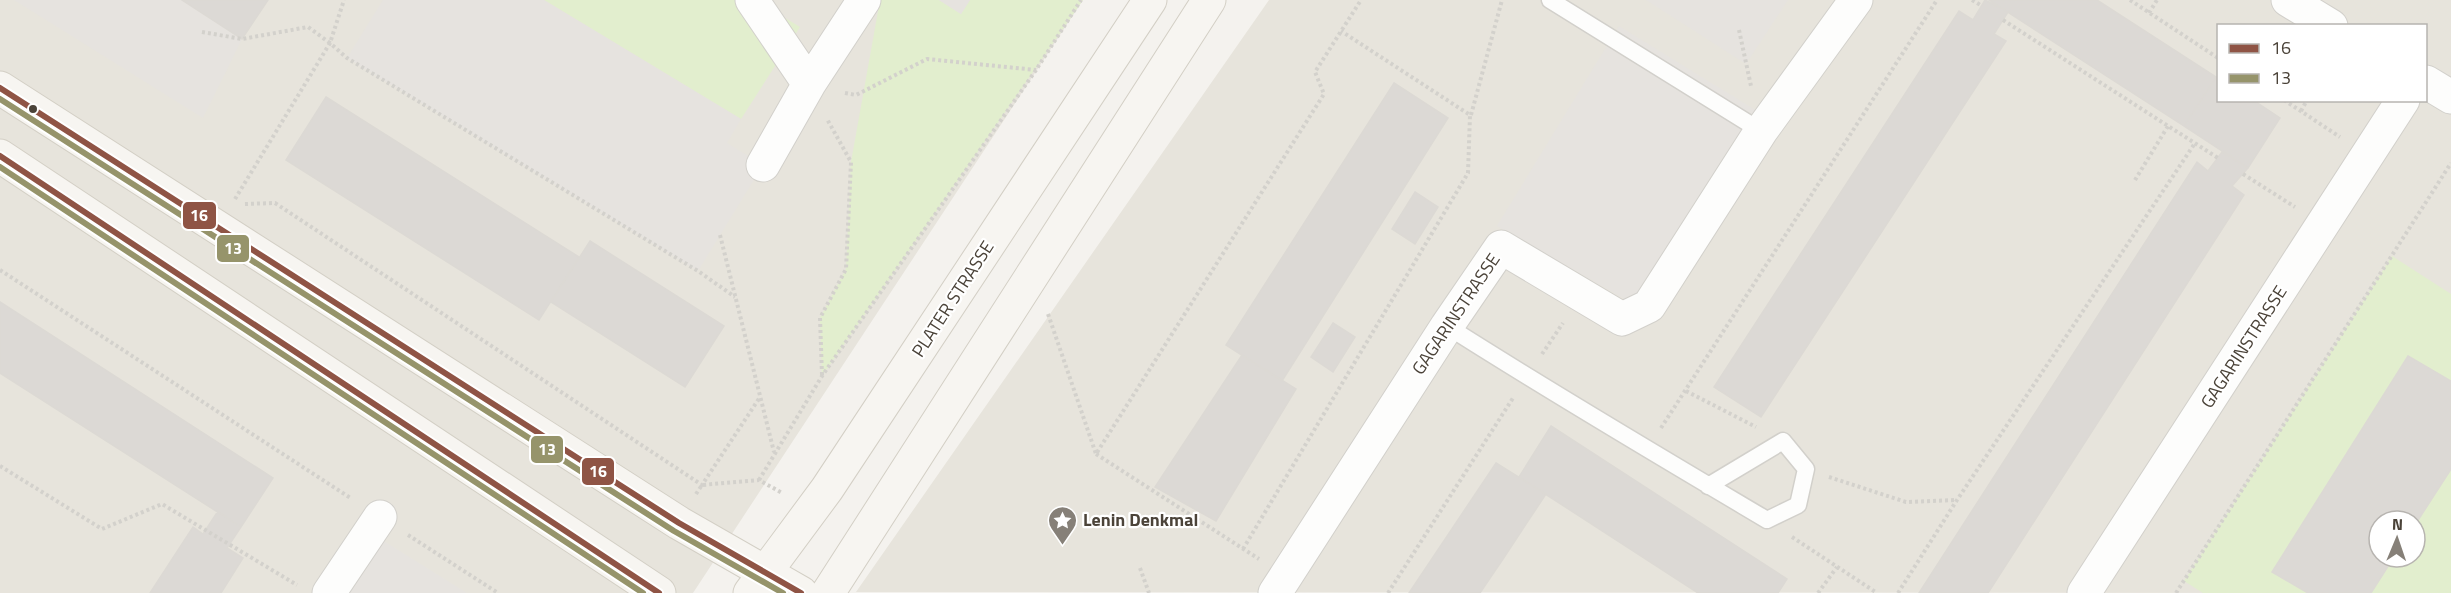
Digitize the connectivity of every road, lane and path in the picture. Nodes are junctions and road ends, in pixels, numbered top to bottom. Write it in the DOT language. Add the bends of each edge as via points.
graph roads {
  1 [pos="344,0"];
  2 [pos="752,0"];
  3 [pos="864,0"];
  4 [pos="1081,0"];
  5 [pos="1150,0"];
  6 [pos="1209,0"];
  7 [pos="1361,0"];
  8 [pos="1502,0"];
  9 [pos="1550,0"];
  10 [pos="1856,0"];
  11 [pos="1937,0"];
  12 [pos="1972,0"];
  13 [pos="2130,0"];
  14 [pos="2157,0"];
  15 [pos="2288,0"];
  16 [pos="1982,6"];
  17 [pos="2149,13"];
  18 [pos="2003,20"];
  19 [pos="2328,24"];
  20 [pos="1739,30"];
  21 [pos="1341,31"];
  22 [pos="202,32"];
  23 [pos="330,43"];
  24 [pos="2217,57"];
  25 [pos="1036,70"];
  26 [pos="2427,83"];
  27 [pos="809,84"];
  28 [pos="0,88"];
  29 [pos="2451,97"];
  30 [pos="2287,102"];
  31 [pos="2306,102"];
  32 [pos="2402,102"];
  33 [pos="2301,111"];
  34 [pos="1470,115"];
  35 [pos="2168,126"];
  36 [pos="1761,131"];
  37 [pos="2195,143"];
  38 [pos="0,156"];
  39 [pos="2368,156"];
  40 [pos="2218,158"];
  41 [pos="2451,163"];
  42 [pos="763,165"];
  43 [pos="2243,174"];
  44 [pos="2135,180"];
  45 [pos="2323,225"];
  46 [pos="720,235"];
  47 [pos="0,270"];
  48 [pos="1034,273"];
  49 [pos="1581,295"];
  50 [pos="735,297"];
  51 [pos="1447,326"];
  52 [pos="822,376"];
  53 [pos="1527,377"];
  54 [pos="1686,391"];
  55 [pos="760,397"];
  56 [pos="1783,441"];
  57 [pos="1648,448"];
  58 [pos="774,452"];
  59 [pos="1096,454"];
  60 [pos="0,466"];
  61 [pos="1806,469"];
  62 [pos="759,480"];
  63 [pos="1708,486"];
  64 [pos="1957,500"];
  65 [pos="380,517"];
  66 [pos="1767,520"];
  67 [pos="1243,549"];
  68 [pos="1837,567"];
  69 [pos="1140,568"];
  70 [pos="758,583"];
  71 [pos="1280,584"];
  72 [pos="314,590"];
  73 [pos="498,593"];
  74 [pos="658,593"];
  75 [pos="801,593"];
  76 [pos="828,593"];
  77 [pos="1149,593"];
  78 [pos="1388,593"];
  79 [pos="1818,593"];
  80 [pos="1878,593"];
  81 [pos="1898,593"];
  82 [pos="2084,593"];
  83 [pos="2176,593"];
  1 -- 23 [label="path"];
  2 -- 27 [label="street"];
  3 -- 27 [label="street"];
  4 -- 25 [label="path"];
  5 -- 70 [label="street, PLATER STRASSE" via="827,489"];
  6 -- 48 [label="street"];
  7 -- 21 [label="path"];
  8 -- 34 [label="path"];
  9 -- 36 [label="lane"];
  10 -- 36 [label="street, GAGARINSTRASSE"];
  11 -- 54 [label="path"];
  12 -- 16 [label="path"];
  13 -- 17 [label="path"];
  14 -- 17 [label="path"];
  15 -- 19 [label="street"];
  17 -- 24 [label="path"];
  18 -- 35 [label="path"];
  20 -- 36 [label="path"];
  21 -- 34 [label="path"];
  21 -- 59 [label="path" via="1315,72 1324,94"];
  22 -- 23 [label="path" via="242,39 308,27"];
  23 -- 50 [label="path" via="347,58"];
  23 -- 55 [label="path" via="231,205 275,203 702,485"];
  25 -- 27 [label="path" via="927,59 856,95"];
  25 -- 52 [label="path"];
  26 -- 29 [label="street"];
  27 -- 42 [label="street"];
  27 -- 52 [label="path" via="851,162 846,269 820,318"];
  28 -- 70 [label="street" via="679,523"];
  30 -- 33 [label="path"];
  31 -- 33 [label="path"];
  32 -- 39 [label="street, GAGARINSTRASSE"];
  33 -- 39 [label="path"];
  34 -- 67 [label="path" via="1468,173"];
  35 -- 37 [label="path"];
  35 -- 44 [label="path"];
  36 -- 49 [label="street, GAGARINSTRASSE" via="1649,306 1622,319"];
  37 -- 40 [label="path"];
  37 -- 64 [label="path"];
  38 -- 74 [label="street"];
  39 -- 45 [label="street, GAGARINSTRASSE"];
  41 -- 83 [label="path"];
  43 -- 45 [label="path"];
  45 -- 82 [label="street, GAGARINSTRASSE"];
  46 -- 50 [label="path"];
  47 -- 65 [label="path"];
  48 -- 59 [label="path"];
  48 -- 76 [label="street"];
  49 -- 51 [label="street, GAGARINSTRASSE" via="1501,247"];
  49 -- 53 [label="path"];
  50 -- 55 [label="path"];
  51 -- 53 [label="lane"];
  51 -- 71 [label="street, GAGARINSTRASSE"];
  52 -- 58 [label="path"];
  53 -- 57 [label="lane"];
  53 -- 78 [label="path"];
  54 -- 56 [label="path"];
  54 -- 57 [label="path"];
  55 -- 58 [label="path"];
  56 -- 61 [label="lane"];
  56 -- 63 [label="lane"];
  57 -- 63 [label="lane"];
  58 -- 62 [label="path"];
  59 -- 67 [label="path"];
  60 -- 72 [label="path" via="102,529 162,504"];
  61 -- 64 [label="path" via="1906,502"];
  61 -- 66 [label="lane" via="1798,505"];
  63 -- 66 [label="lane"];
  64 -- 81 [label="path"];
  65 -- 72 [label="street"];
  65 -- 73 [label="path"];
  66 -- 68 [label="path"];
  67 -- 71 [label="path"];
  68 -- 79 [label="path"];
  68 -- 80 [label="path"];
  69 -- 77 [label="path"];
  70 -- 75 [label="street"];
}
